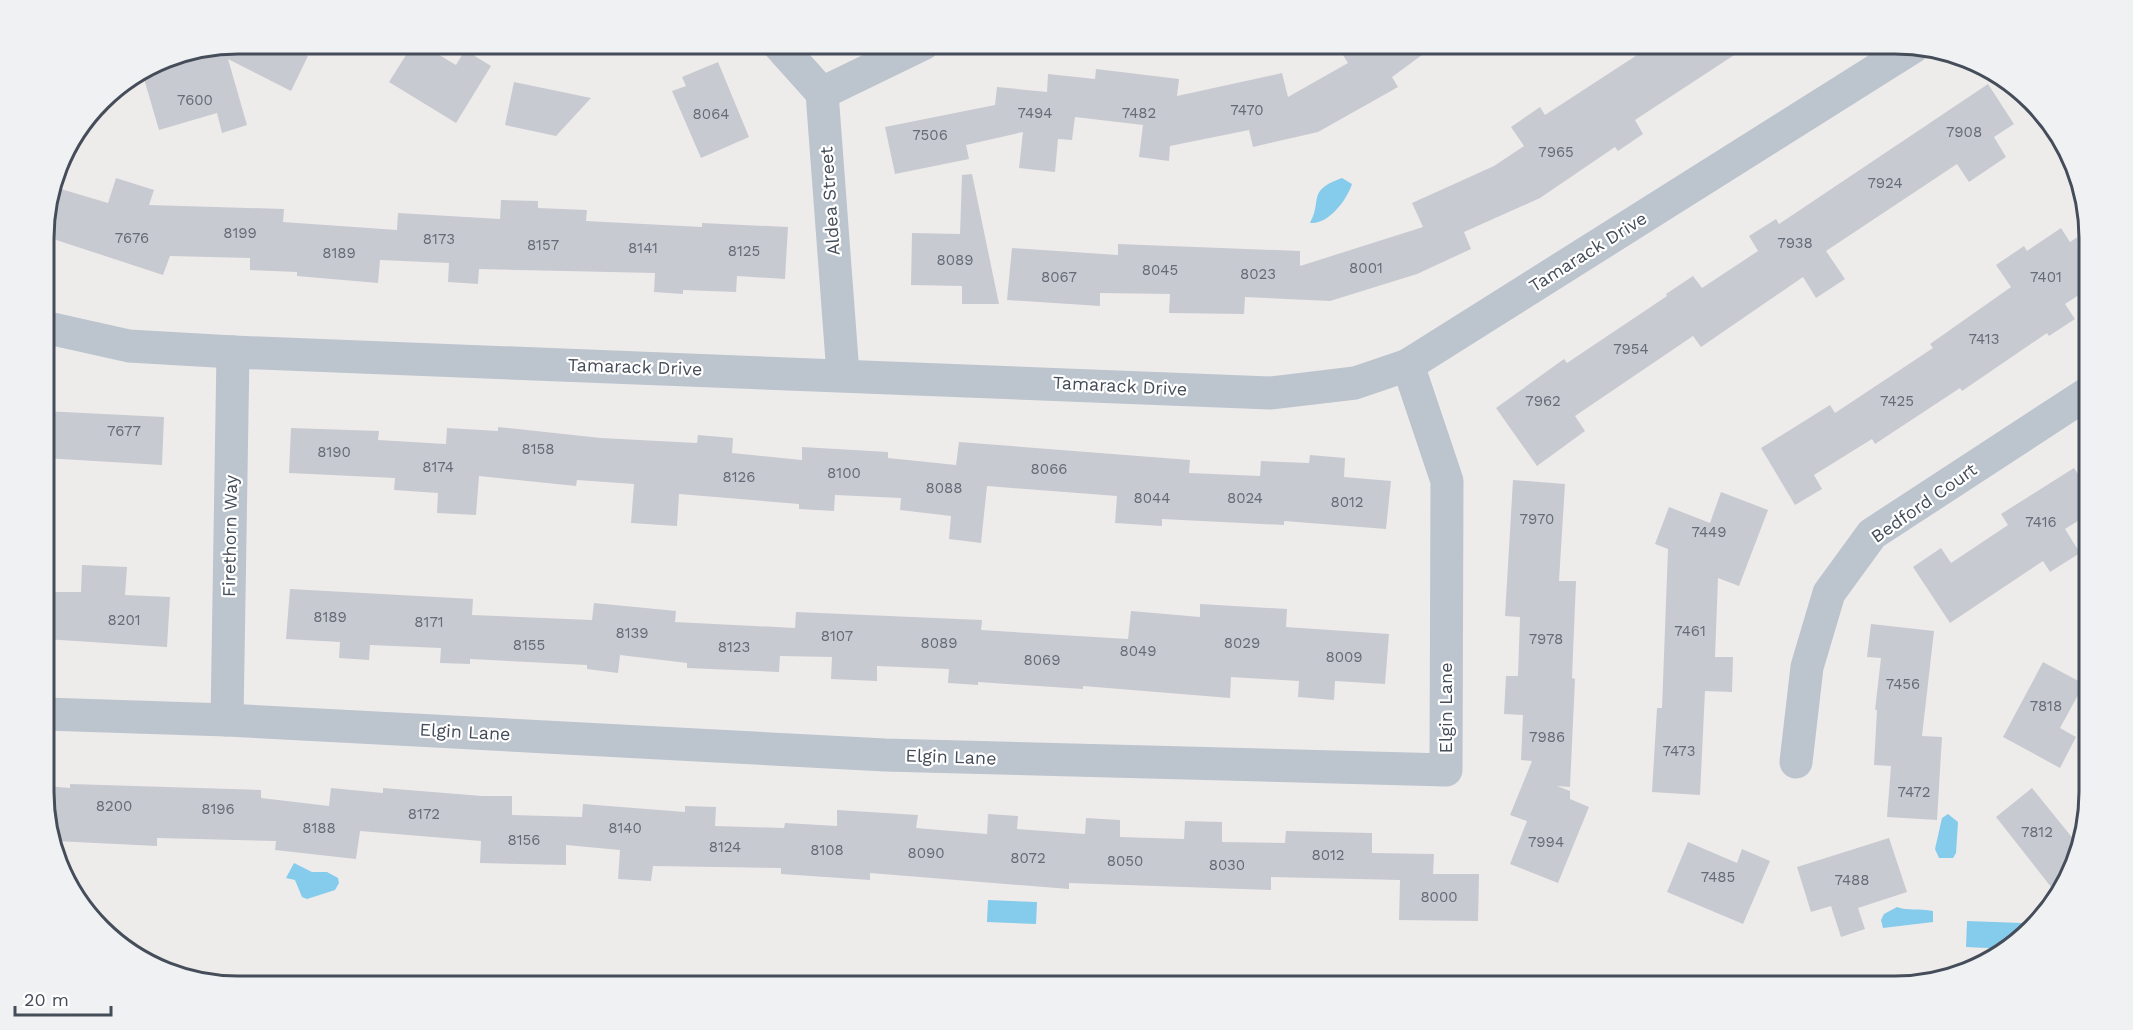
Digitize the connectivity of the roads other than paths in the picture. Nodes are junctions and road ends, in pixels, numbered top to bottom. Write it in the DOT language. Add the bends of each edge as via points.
graph roads {
  1 [pos="787,54"];
  2 [pos="902,54"];
  3 [pos="1902,54"];
  4 [pos="822,93"];
  5 [pos="54,329"];
  6 [pos="233,352"];
  7 [pos="1408,365"];
  8 [pos="843,374"];
  9 [pos="2079,399"];
  10 [pos="54,714"];
  11 [pos="227,720"];
  12 [pos="1796,762"];
  1 -- 4 [label="street"];
  2 -- 4 [label="street"];
  3 -- 7 [label="street, Tamarack Drive"];
  4 -- 8 [label="street, Aldea Street"];
  5 -- 6 [label="street, Tamarack Drive" via="129,346"];
  6 -- 8 [label="street, Tamarack Drive"];
  6 -- 11 [label="street, Firethorn Way"];
  7 -- 8 [label="street, Tamarack Drive" via="1355,383 1270,393"];
  7 -- 11 [label="street, Elgin Lane" via="1447,481 1446,770 885,755"];
  9 -- 12 [label="street, Bedford Court" via="1872,534 1830,593 1807,667"];
  10 -- 11 [label="street, Elgin Lane"];
}
